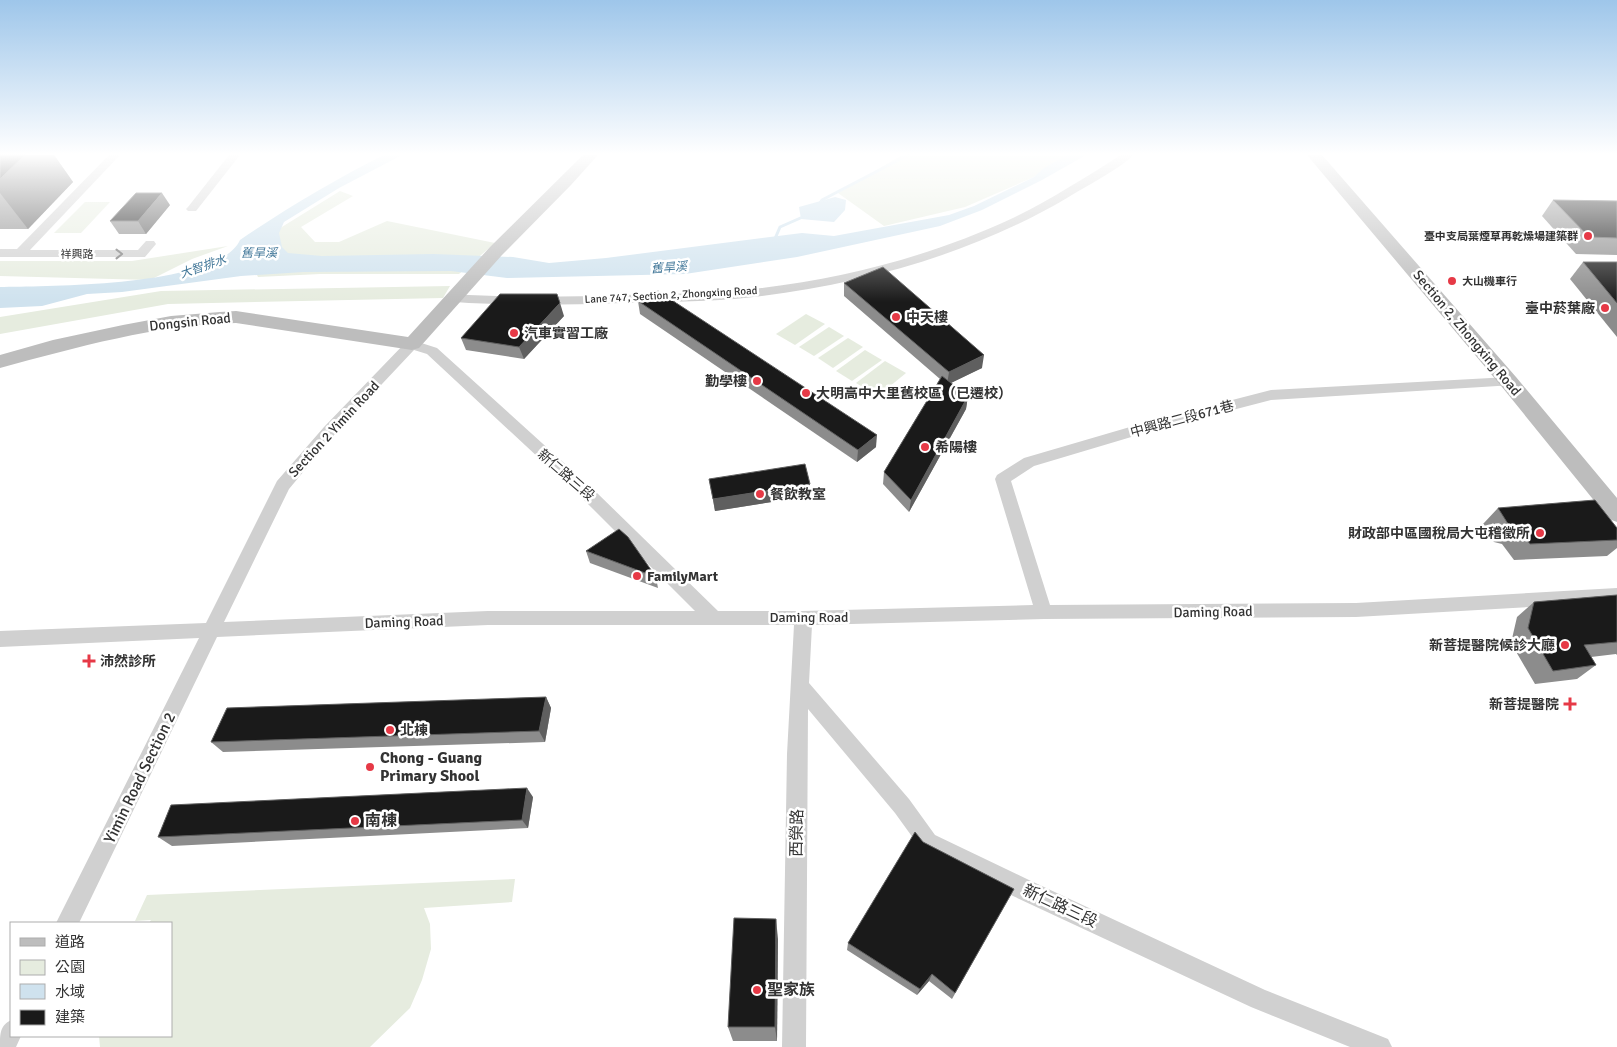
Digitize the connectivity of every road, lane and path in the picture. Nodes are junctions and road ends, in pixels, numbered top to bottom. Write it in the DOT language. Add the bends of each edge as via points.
graph roads {
  1 [pos="68,204"];
  2 [pos="196,204"];
  3 [pos="544,204"];
  4 [pos="1047,204"];
  5 [pos="1356,204"];
  6 [pos="192,209"];
  7 [pos="150,244"];
  8 [pos="0,253"];
  9 [pos="20,253"];
  10 [pos="455,298"];
  11 [pos="412,344"];
  12 [pos="0,362"];
  13 [pos="1509,382"];
  14 [pos="1617,513"];
  15 [pos="1617,595"];
  16 [pos="1044,612"];
  17 [pos="713,617"];
  18 [pos="803,618"];
  19 [pos="211,631"];
  20 [pos="0,639"];
  21 [pos="799,684"];
  22 [pos="68,922"];
  23 [pos="10,1034"];
  24 [pos="3,1047"];
  25 [pos="794,1047"];
  26 [pos="1380,1047"];
  1 -- 9 [label="street"];
  2 -- 6 [label="street"];
  3 -- 10 [label="street, Section 2 Yimin Road"];
  4 -- 10 [label="street, Lane 747, Section 2, Zhongxing Road" via="962,243 898,266 819,284 739,294 570,301"];
  5 -- 13 [label="street, Section 2, Zhongxing Road"];
  9 -- 7 [label="street, 祥興路, one-way" via="141,254"];
  8 -- 9 [label="street, 祥興路"];
  10 -- 11 [label="street, Section 2 Yimin Road"];
  11 -- 12 [label="street, Dongsin Road" via="236,317 211,317 93,337"];
  11 -- 17 [label="street, 新仁路三段" via="432,351 589,494"];
  11 -- 19 [label="street, Section 2 Yimin Road" via="329,431 283,485"];
  13 -- 14 [label="street, Section 2, Zhongxing Road"];
  13 -- 16 [label="street, 中興路二段671巷" via="1271,395 1029,462 1003,479"];
  15 -- 16 [label="street, Daming Road" via="1356,610"];
  16 -- 18 [label="street, Daming Road"];
  17 -- 18 [label="street, Daming Road"];
  17 -- 19 [label="street, Daming Road" via="488,618"];
  18 -- 21 [label="street, 西榮路"];
  19 -- 20 [label="street, Daming Road"];
  19 -- 22 [label="street, Yimin Road Section 2"];
  21 -- 25 [label="street, 西榮路"];
  21 -- 26 [label="street, 新仁路三段" via="902,806 928,842 1259,999"];
  23 -- 24 [label="street"];
}
